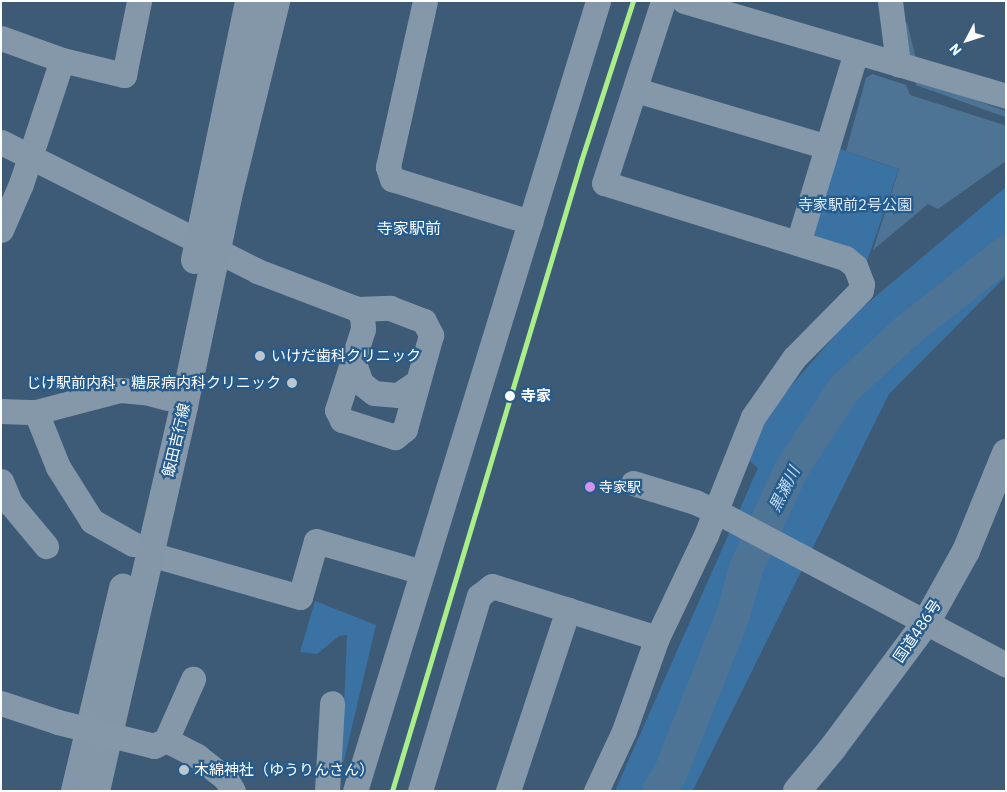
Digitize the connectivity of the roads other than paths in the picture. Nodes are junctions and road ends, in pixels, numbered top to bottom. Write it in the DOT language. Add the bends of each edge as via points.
graph roads {
  1 [pos="139,1"];
  2 [pos="250,1"];
  3 [pos="276,1"];
  4 [pos="425,1"];
  5 [pos="598,1"];
  6 [pos="663,1"];
  7 [pos="684,1"];
  8 [pos="890,1"];
  9 [pos="1,38"];
  10 [pos="856,52"];
  11 [pos="62,60"];
  12 [pos="898,64"];
  13 [pos="636,90"];
  14 [pos="1006,96"];
  15 [pos="1,142"];
  16 [pos="827,147"];
  17 [pos="31,156"];
  18 [pos="530,222"];
  19 [pos="1,230"];
  20 [pos="798,243"];
  21 [pos="207,247"];
  22 [pos="357,309"];
  23 [pos="353,360"];
  24 [pos="418,382"];
  25 [pos="167,398"];
  26 [pos="1,412"];
  27 [pos="36,412"];
  28 [pos="1006,453"];
  29 [pos="1,481"];
  30 [pos="634,483"];
  31 [pos="720,514"];
  32 [pos="46,546"];
  33 [pos="142,549"];
  34 [pos="422,572"];
  35 [pos="568,610"];
  36 [pos="927,621"];
  37 [pos="656,638"];
  38 [pos="1006,665"];
  39 [pos="193,679"];
  40 [pos="1,703"];
  41 [pos="332,703"];
  42 [pos="160,743"];
  43 [pos="75,791"];
  44 [pos="96,791"];
  45 [pos="233,791"];
  46 [pos="327,791"];
  47 [pos="355,791"];
  48 [pos="420,791"];
  49 [pos="508,791"];
  50 [pos="596,791"];
  51 [pos="797,791"];
  1 -- 11 [label="street" via="124,75"];
  2 -- 21 [label="main road, 飯田吉行線"];
  3 -- 21 [label="main road, 飯田吉行線"];
  4 -- 18 [label="street" via="388,167 392,179"];
  5 -- 18 [label="street"];
  6 -- 13 [label="street"];
  7 -- 10 [label="street"];
  8 -- 12 [label="street"];
  9 -- 11 [label="street"];
  10 -- 12 [label="street"];
  10 -- 16 [label="street"];
  11 -- 17 [label="street"];
  12 -- 14 [label="street"];
  13 -- 16 [label="street"];
  13 -- 20 [label="street" via="604,183"];
  15 -- 17 [label="street"];
  16 -- 20 [label="street"];
  17 -- 19 [label="street"];
  17 -- 21 [label="street"];
  18 -- 34 [label="street"];
  20 -- 31 [label="street" via="851,261 861,277 860,290 809,340 752,417"];
  21 -- 22 [label="street" via="257,271"];
  21 -- 25 [label="main road, 飯田吉行線"];
  21 -- 33 [label="main road, 飯田吉行線"];
  22 -- 23 [label="street" via="363,325"];
  22 -- 24 [label="street" via="390,308 424,321 431,335"];
  23 -- 24 [label="street" via="361,383 374,392 398,395"];
  23 -- 24 [label="street" via="337,410 345,421 391,436 401,434"];
  25 -- 27 [label="street" via="120,390"];
  25 -- 33 [label="main road, 飯田吉行線"];
  26 -- 27 [label="street"];
  27 -- 33 [label="street" via="58,467 92,521"];
  28 -- 36 [label="highway, 国道486号" via="966,551"];
  29 -- 32 [label="street" via="11,504"];
  30 -- 31 [label="street"];
  31 -- 36 [label="street"];
  31 -- 37 [label="street"];
  33 -- 34 [label="street" via="300,596 316,541"];
  33 -- 43 [label="main road, 飯田吉行線"];
  33 -- 44 [label="main road, 飯田吉行線"];
  34 -- 47 [label="street"];
  35 -- 37 [label="street"];
  35 -- 48 [label="street" via="492,586 479,596"];
  35 -- 49 [label="street"];
  36 -- 38 [label="street"];
  36 -- 51 [label="highway, 国道486号" via="838,742"];
  37 -- 50 [label="street" via="624,731"];
  39 -- 42 [label="street"];
  40 -- 42 [label="street, bridge" via="58,722"];
  41 -- 46 [label="street"];
  42 -- 45 [label="street" via="197,756 226,779"];
}
